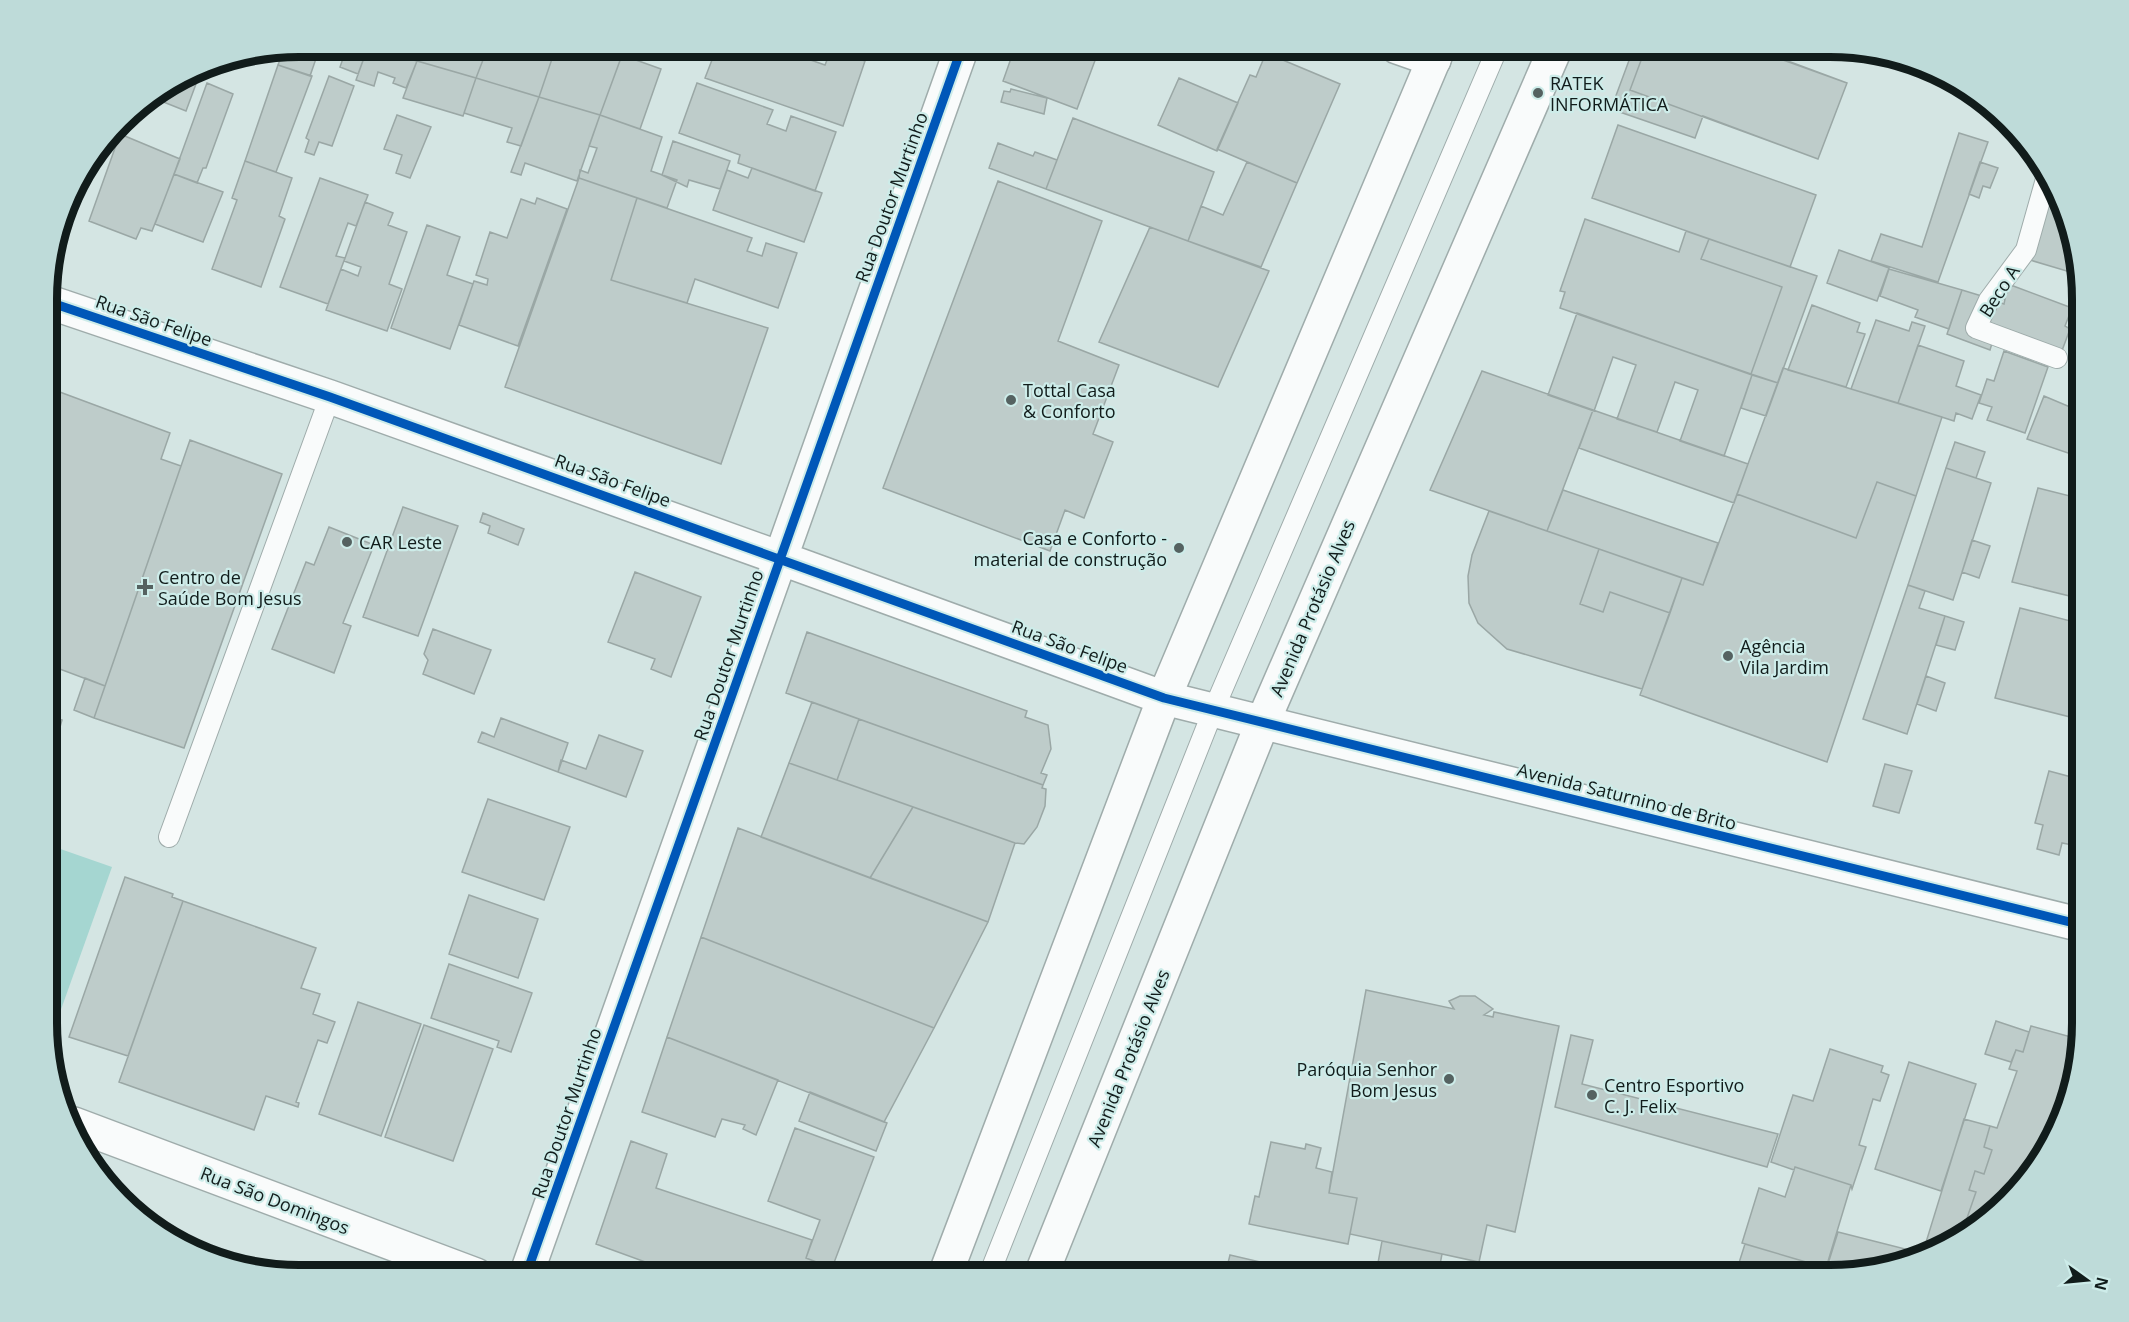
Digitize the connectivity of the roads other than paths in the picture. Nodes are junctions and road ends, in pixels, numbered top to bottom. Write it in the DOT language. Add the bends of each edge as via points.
graph roads {
  1 [pos="958,57"];
  2 [pos="1434,57"];
  3 [pos="1493,57"];
  4 [pos="1551,57"];
  5 [pos="2044,186"];
  6 [pos="57,305"];
  7 [pos="2057,358"];
  8 [pos="330,397"];
  9 [pos="780,558"];
  10 [pos="1164,698"];
  11 [pos="1213,711"];
  12 [pos="1262,724"];
  13 [pos="169,837"];
  14 [pos="2072,923"];
  15 [pos="80,1126"];
  16 [pos="449,1265"];
  17 [pos="530,1265"];
  18 [pos="949,1265"];
  19 [pos="993,1265"];
  20 [pos="1045,1265"];
  1 -- 9 [label="main road, Rua Doutor Murtinho"];
  2 -- 10 [label="main road"];
  3 -- 11 [label="lane"];
  4 -- 12 [label="main road, Avenida Protásio Alves"];
  5 -- 7 [label="lane, Beco A" via="2026,250 1989,300 1976,328"];
  6 -- 8 [label="main road, Rua São Felipe"];
  8 -- 9 [label="main road, Rua São Felipe"];
  8 -- 13 [label="lane"];
  9 -- 10 [label="main road, Rua São Felipe"];
  9 -- 17 [label="main road, Rua Doutor Murtinho"];
  10 -- 11 [label="main road, Avenida Saturnino de Brito"];
  10 -- 18 [label="main road"];
  11 -- 12 [label="main road, Avenida Saturnino de Brito"];
  11 -- 19 [label="lane"];
  12 -- 14 [label="main road, Avenida Saturnino de Brito"];
  12 -- 20 [label="main road, Avenida Protásio Alves"];
  15 -- 16 [label="main road, Rua São Domingos"];
}
